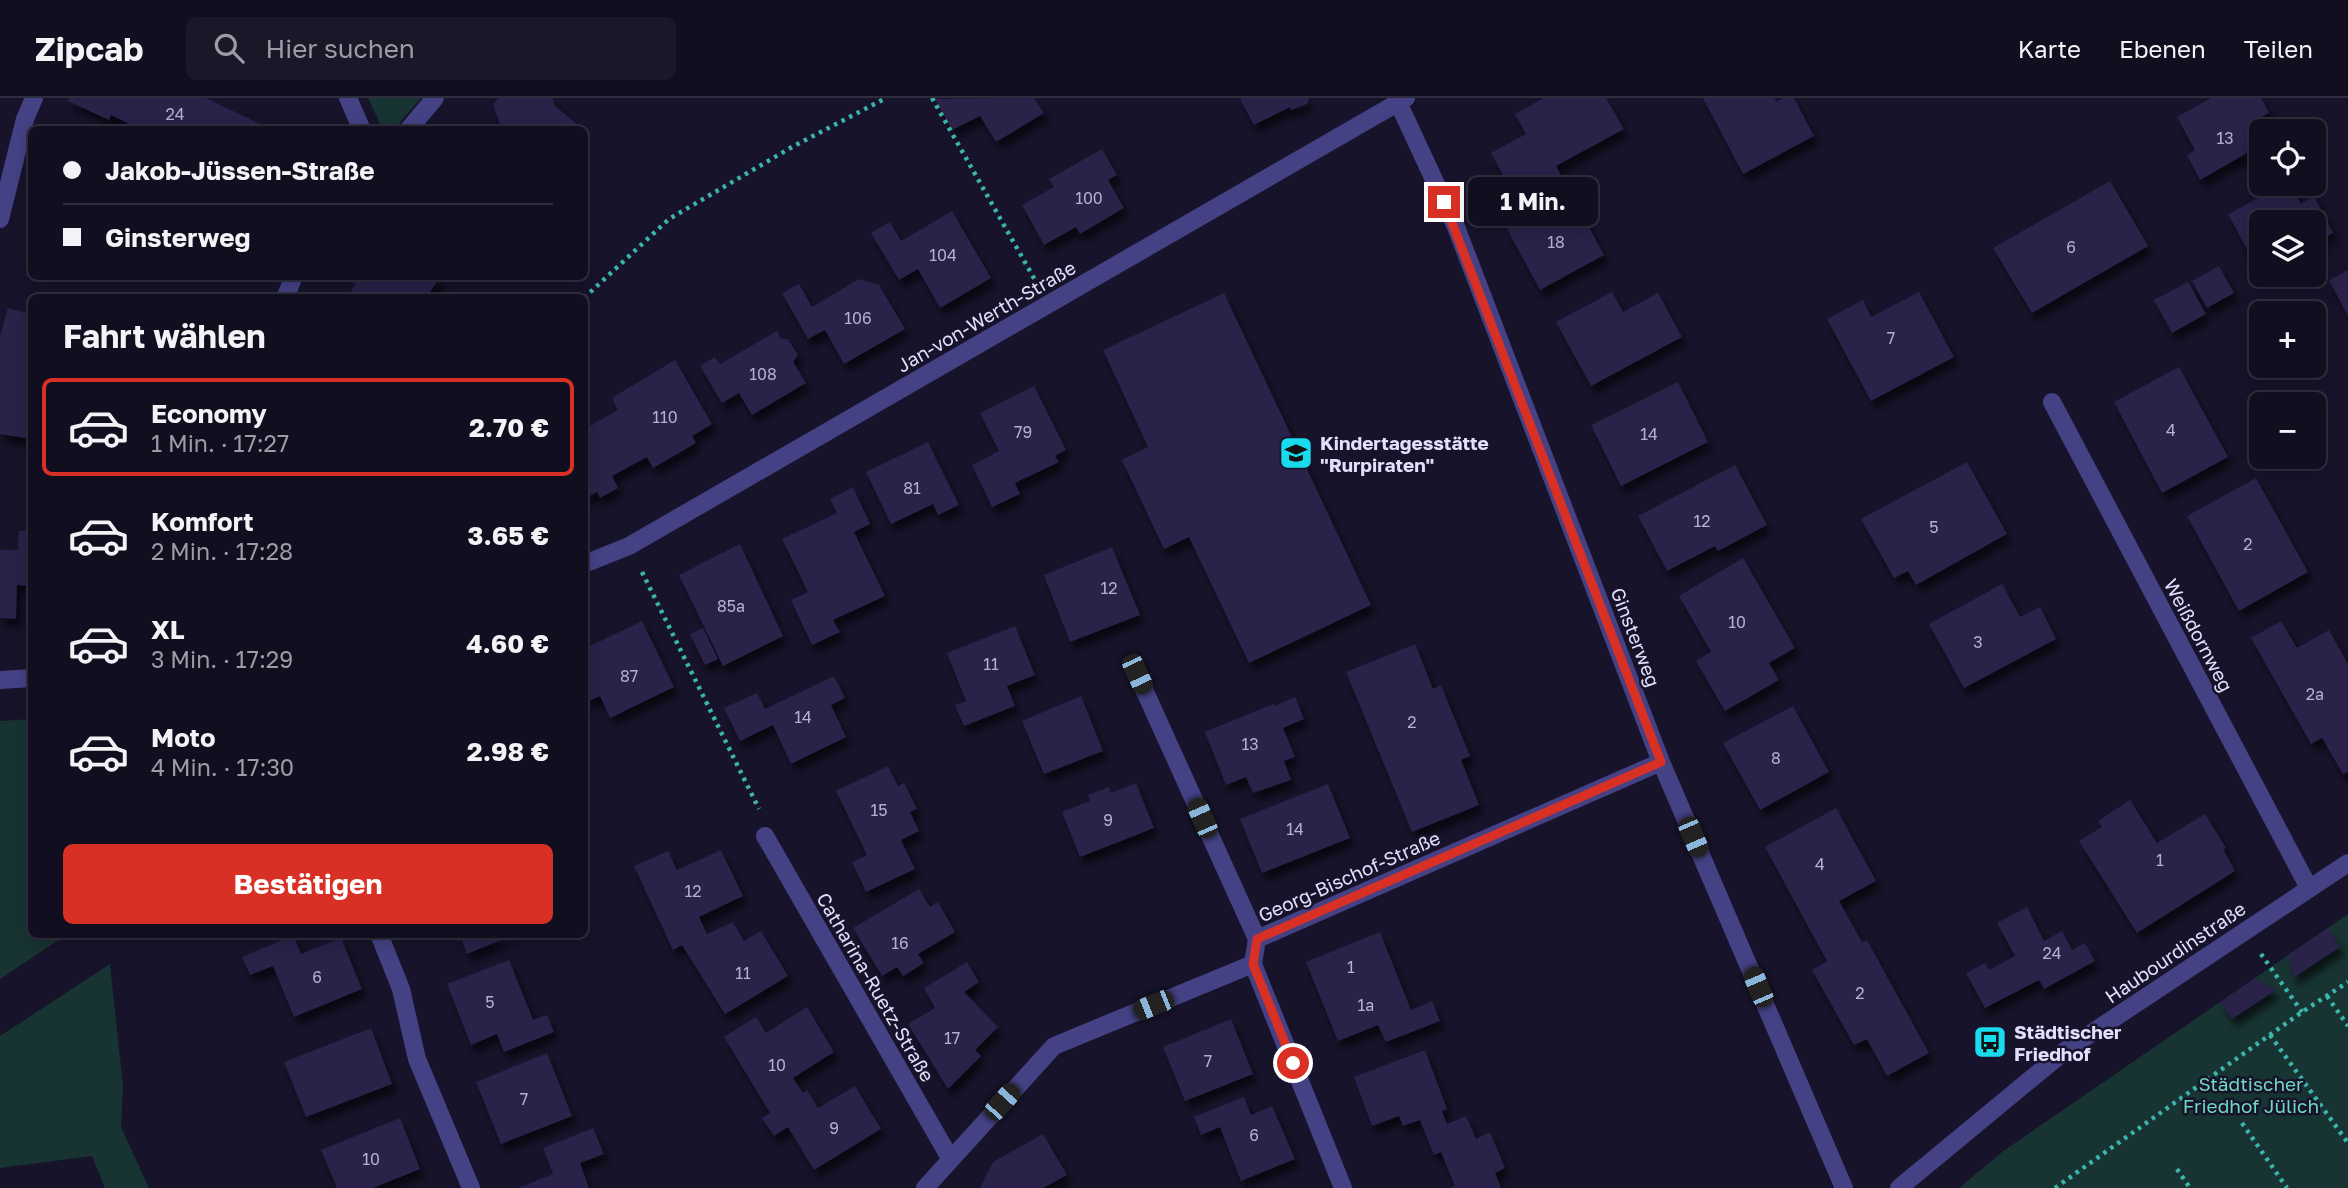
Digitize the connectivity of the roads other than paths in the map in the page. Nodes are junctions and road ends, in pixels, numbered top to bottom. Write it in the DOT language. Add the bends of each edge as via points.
graph roads {
  1 [pos="34,98"];
  2 [pos="348,98"];
  3 [pos="435,98"];
  4 [pos="1400,99"];
  5 [pos="360,126"];
  6 [pos="411,126"];
  7 [pos="24,159"];
  8 [pos="0,219"];
  9 [pos="2052,402"];
  10 [pos="588,562"];
  11 [pos="1137,674"];
  12 [pos="28,678"];
  13 [pos="0,680"];
  14 [pos="1661,762"];
  15 [pos="765,836"];
  16 [pos="2348,863"];
  17 [pos="2309,888"];
  18 [pos="381,938"];
  19 [pos="1257,939"];
  20 [pos="1253,964"];
  21 [pos="950,1158"];
  22 [pos="471,1188"];
  23 [pos="925,1188"];
  24 [pos="1343,1188"];
  25 [pos="1844,1188"];
  26 [pos="1899,1188"];
  1 -- 7 [label="street" via="25,119"];
  2 -- 5 [label="street"];
  3 -- 6 [label="street"];
  4 -- 10 [label="street, Jan-von-Werth-Straße" via="629,546"];
  4 -- 14 [label="street, Ginsterweg" via="1456,227"];
  7 -- 8 [label="street"];
  9 -- 17 [label="street, Weißdornweg"];
  11 -- 19 [label="street"];
  12 -- 13 [label="street"];
  14 -- 19 [label="street, Georg-Bischof-Straße"];
  14 -- 25 [label="street, Ginsterweg"];
  15 -- 21 [label="street, Catharina-Ruetz-Straße"];
  16 -- 17 [label="street, Haubourdinstraße"];
  17 -- 26 [label="street, Haubourdinstraße" via="2066,1050"];
  18 -- 22 [label="street" via="401,989 417,1059"];
  19 -- 20 [label="street, Georg-Bischof-Straße"];
  20 -- 21 [label="street" via="1054,1046"];
  20 -- 24 [label="street"];
  21 -- 23 [label="street"];
}
